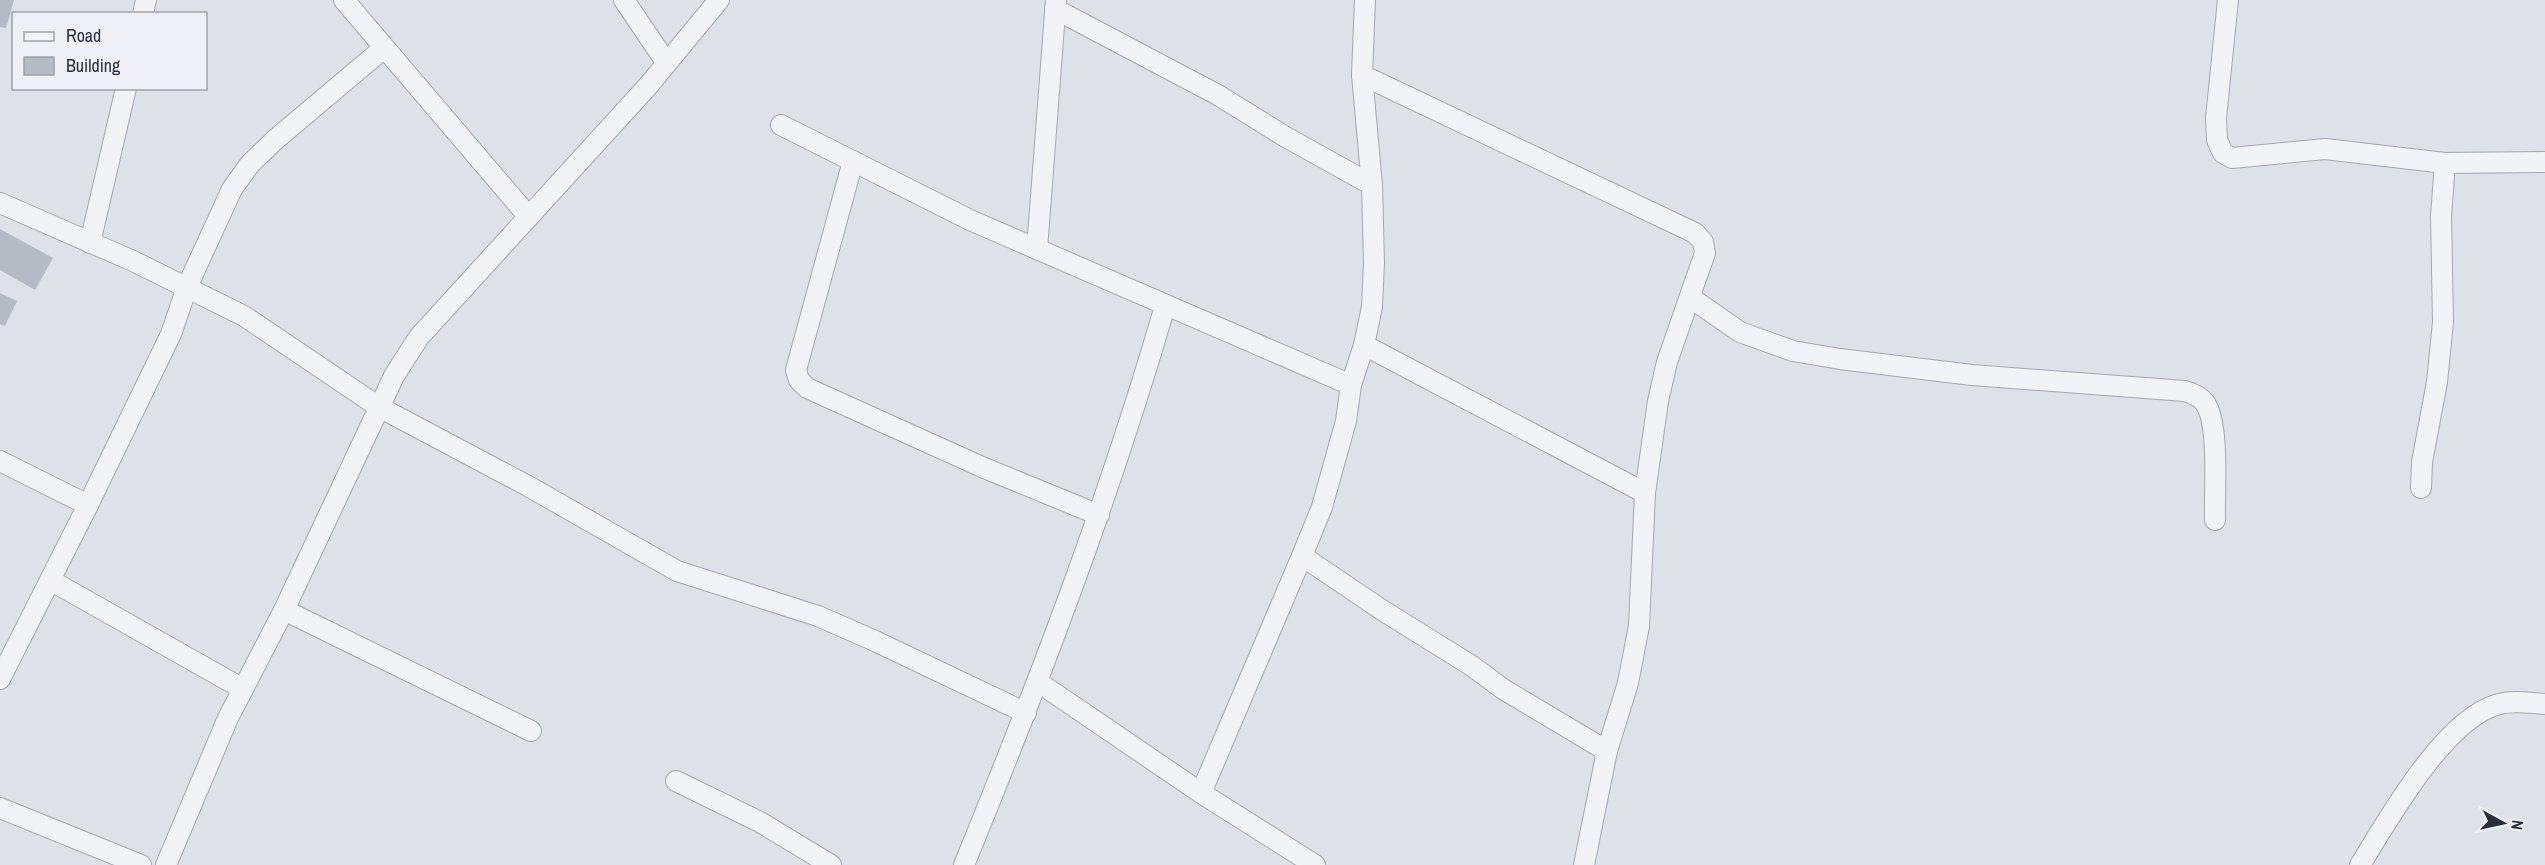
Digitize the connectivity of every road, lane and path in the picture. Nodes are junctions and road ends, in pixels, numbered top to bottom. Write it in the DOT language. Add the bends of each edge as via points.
graph roads {
  1 [pos="344,0"];
  2 [pos="624,0"];
  3 [pos="719,0"];
  4 [pos="1365,0"];
  5 [pos="2228,0"];
  6 [pos="1056,4"];
  7 [pos="384,48"];
  8 [pos="666,62"];
  9 [pos="1362,75"];
  10 [pos="126,90"];
  11 [pos="781,125"];
  12 [pos="853,161"];
  13 [pos="2545,162"];
  14 [pos="2445,163"];
  15 [pos="1372,185"];
  16 [pos="0,203"];
  17 [pos="528,216"];
  18 [pos="90,243"];
  19 [pos="1037,249"];
  20 [pos="187,287"];
  21 [pos="1691,298"];
  22 [pos="1165,306"];
  23 [pos="1364,345"];
  24 [pos="1351,385"];
  25 [pos="379,407"];
  26 [pos="0,461"];
  27 [pos="2421,488"];
  28 [pos="1645,493"];
  29 [pos="88,505"];
  30 [pos="1099,515"];
  31 [pos="2215,520"];
  32 [pos="1302,556"];
  33 [pos="50,580"];
  34 [pos="284,610"];
  35 [pos="0,679"];
  36 [pos="1038,682"];
  37 [pos="243,690"];
  38 [pos="2545,704"];
  39 [pos="1026,713"];
  40 [pos="531,730"];
  41 [pos="1608,751"];
  42 [pos="676,781"];
  43 [pos="1201,793"];
  44 [pos="0,808"];
  45 [pos="141,865"];
  46 [pos="166,865"];
  47 [pos="831,865"];
  48 [pos="964,865"];
  49 [pos="1315,865"];
  50 [pos="1584,865"];
  51 [pos="2360,865"];
  1 -- 7 [label="street"];
  2 -- 8 [label="street"];
  3 -- 8 [label="street"];
  4 -- 9 [label="street"];
  5 -- 14 [label="street" via="2216,118 2217,140 2223,153 2232,158 2325,149"];
  6 -- 15 [label="street"];
  6 -- 19 [label="street"];
  7 -- 17 [label="street"];
  7 -- 20 [label="street" via="250,164 232,189"];
  8 -- 17 [label="street"];
  9 -- 15 [label="street"];
  9 -- 21 [label="street" via="1695,233 1703,242 1705,253"];
  10 -- 18 [label="street"];
  11 -- 12 [label="street"];
  12 -- 19 [label="street"];
  12 -- 30 [label="street" via="796,370 799,381 982,467"];
  13 -- 14 [label="street"];
  14 -- 27 [label="street" via="2441,216 2443,322"];
  15 -- 23 [label="street" via="1372,307"];
  16 -- 18 [label="street"];
  17 -- 25 [label="street" via="419,337"];
  18 -- 20 [label="street"];
  19 -- 22 [label="street"];
  20 -- 25 [label="street" via="244,316"];
  20 -- 29 [label="street" via="171,334"];
  21 -- 28 [label="street" via="1667,362"];
  21 -- 31 [label="street" via="1740,332 1805,353 1972,375 2185,391 2205,402 2210,413"];
  22 -- 24 [label="street"];
  22 -- 30 [label="street"];
  23 -- 24 [label="street"];
  23 -- 28 [label="street"];
  24 -- 32 [label="street" via="1346,422 1322,507"];
  25 -- 34 [label="street"];
  25 -- 39 [label="street" via="677,571 818,616"];
  26 -- 29 [label="street"];
  28 -- 41 [label="street" via="1639,626 1628,683"];
  29 -- 33 [label="street"];
  30 -- 36 [label="street"];
  32 -- 41 [label="street" via="1503,688"];
  32 -- 43 [label="street"];
  33 -- 35 [label="street"];
  33 -- 37 [label="street"];
  34 -- 37 [label="street"];
  34 -- 40 [label="street"];
  36 -- 39 [label="street"];
  36 -- 43 [label="street"];
  37 -- 46 [label="street"];
  38 -- 51 [label="street" via="2500,703 2467,718 2444,742 2392,813"];
  39 -- 48 [label="street"];
  41 -- 50 [label="street"];
  42 -- 47 [label="street" via="760,822"];
  43 -- 49 [label="street"];
  44 -- 45 [label="street"];
}
